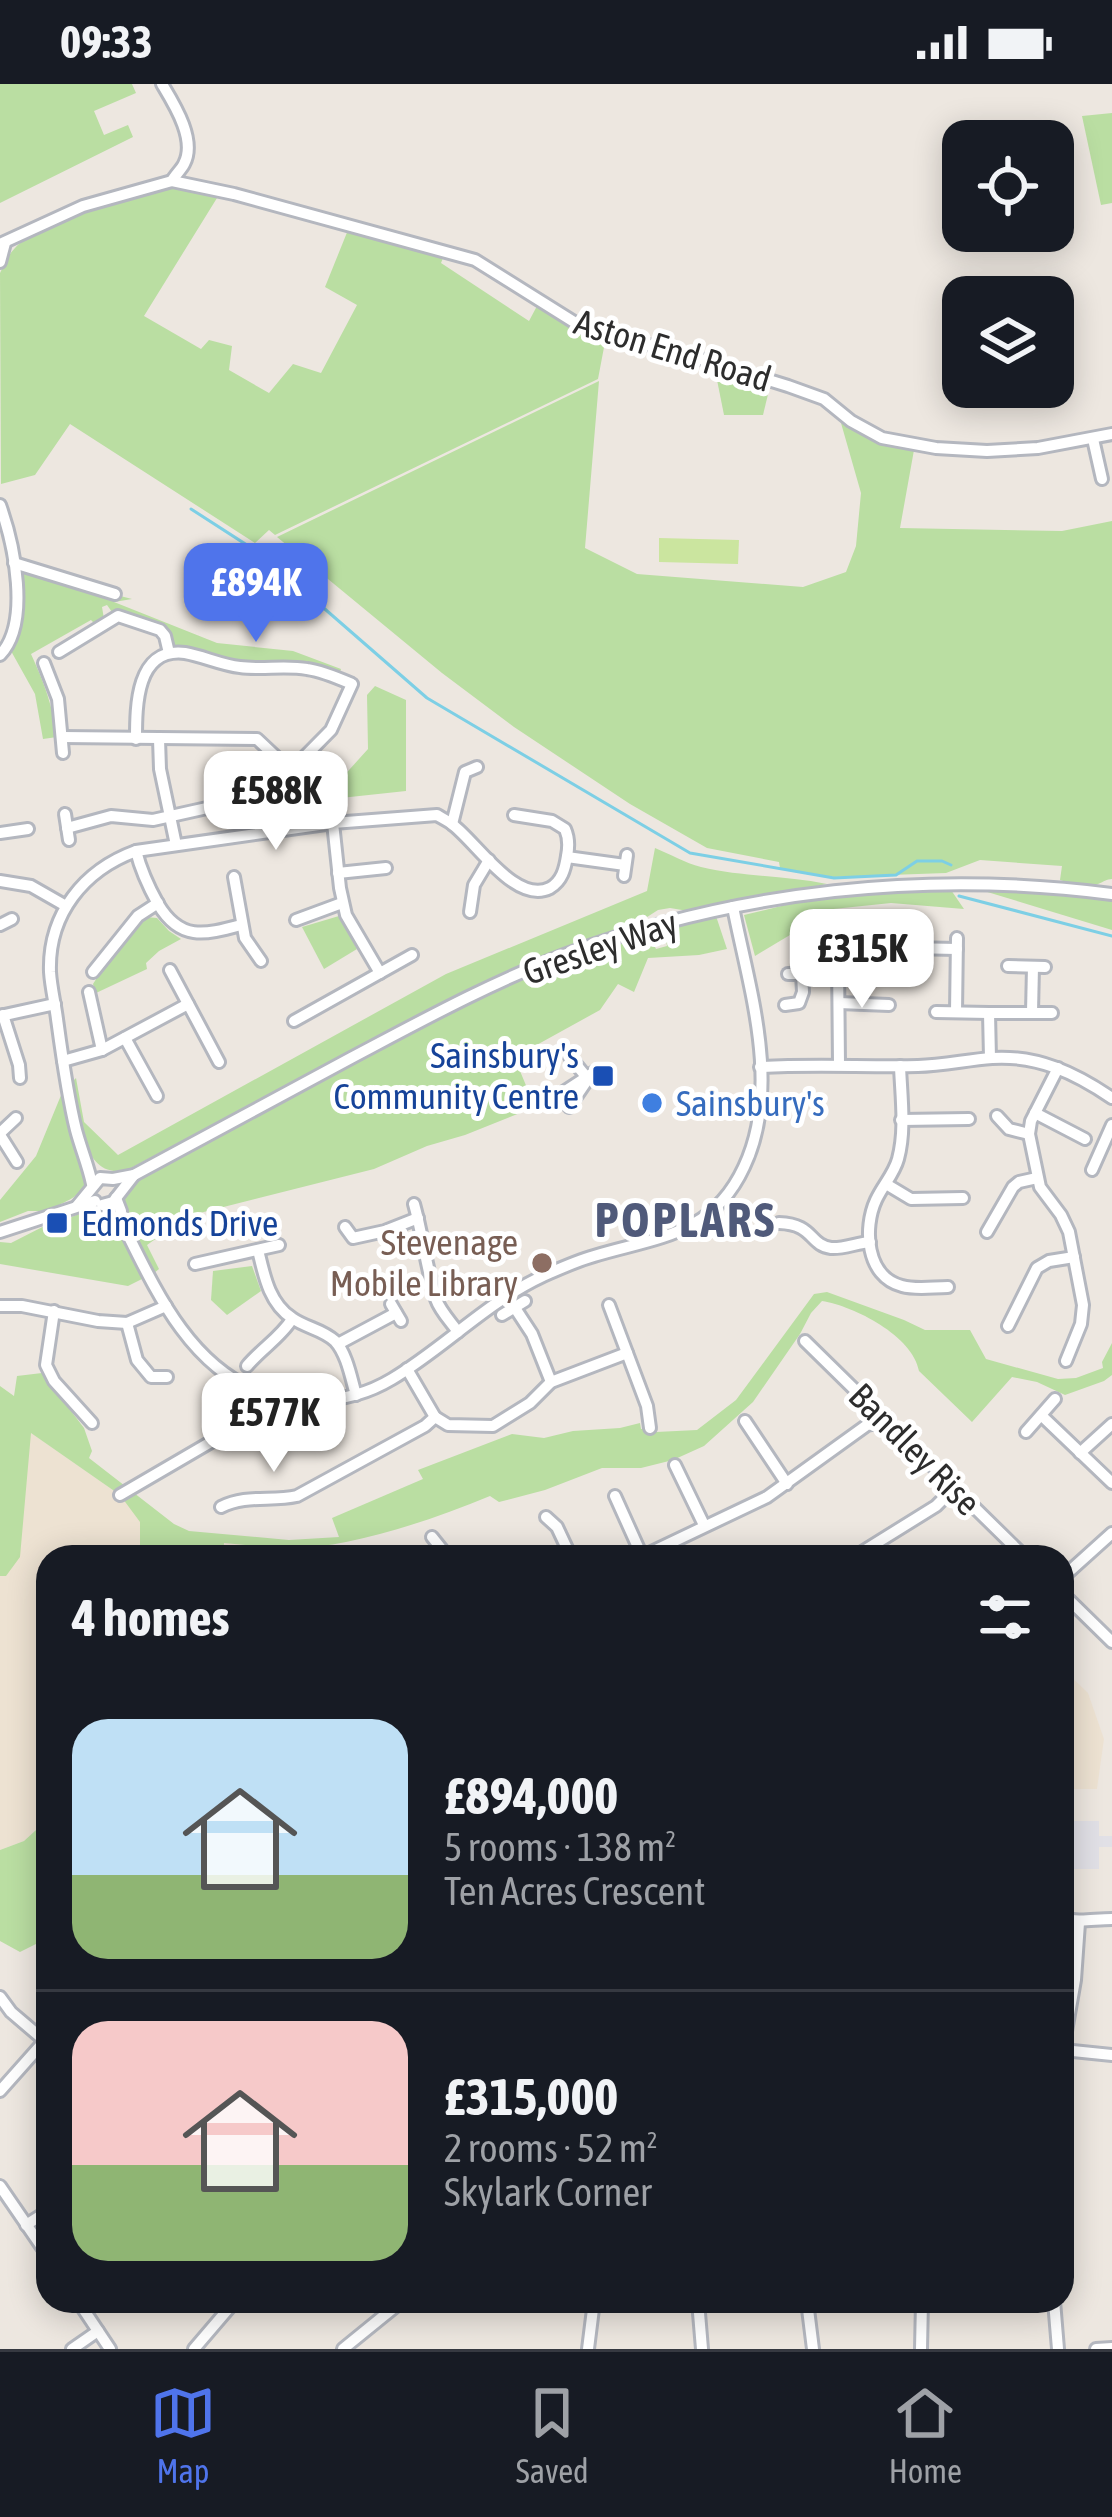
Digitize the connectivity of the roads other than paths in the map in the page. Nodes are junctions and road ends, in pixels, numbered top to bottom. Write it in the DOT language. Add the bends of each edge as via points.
graph roads {
  1 [pos="162,84"];
  2 [pos="172,181"];
  3 [pos="3,244"];
  4 [pos="0,262"];
  5 [pos="1112,434"];
  6 [pos="1093,439"];
  7 [pos="1102,479"];
  8 [pos="0,505"];
  9 [pos="14,563"];
  10 [pos="116,594"];
  11 [pos="58,652"];
  12 [pos="169,653"];
  13 [pos="0,655"];
  14 [pos="44,662"];
  15 [pos="62,737"];
  16 [pos="136,739"];
  17 [pos="160,739"];
  18 [pos="63,753"];
  19 [pos="467,768"];
  20 [pos="291,771"];
  21 [pos="207,808"];
  22 [pos="520,813"];
  23 [pos="170,816"];
  24 [pos="333,823"];
  25 [pos="452,824"];
  26 [pos="67,827"];
  27 [pos="28,829"];
  28 [pos="0,832"];
  29 [pos="263,832"];
  30 [pos="176,845"];
  31 [pos="136,851"];
  32 [pos="567,857"];
  33 [pos="489,860"];
  34 [pos="625,866"];
  35 [pos="386,868"];
  36 [pos="338,873"];
  37 [pos="0,881"];
  38 [pos="238,883"];
  39 [pos="1112,894"];
  40 [pos="158,903"];
  41 [pos="343,903"];
  42 [pos="66,906"];
  43 [pos="733,907"];
  44 [pos="475,908"];
  45 [pos="296,920"];
  46 [pos="241,925"];
  47 [pos="908,949"];
  48 [pos="252,955"];
  49 [pos="404,957"];
  50 [pos="838,958"];
  51 [pos="94,964"];
  52 [pos="1008,966"];
  53 [pos="170,970"];
  54 [pos="380,973"];
  55 [pos="788,974"];
  56 [pos="802,974"];
  57 [pos="838,974"];
  58 [pos="89,992"];
  59 [pos="838,1003"];
  60 [pos="55,1004"];
  61 [pos="188,1004"];
  62 [pos="863,1004"];
  63 [pos="785,1005"];
  64 [pos="889,1005"];
  65 [pos="935,1012"];
  66 [pos="956,1012"];
  67 [pos="1032,1012"];
  68 [pos="989,1013"];
  69 [pos="1052,1013"];
  70 [pos="298,1015"];
  71 [pos="1,1016"];
  72 [pos="862,1020"];
  73 [pos="125,1038"];
  74 [pos="102,1051"];
  75 [pos="218,1054"];
  76 [pos="570,1057"];
  77 [pos="990,1058"];
  78 [pos="63,1061"];
  79 [pos="36,1062"];
  80 [pos="839,1064"];
  81 [pos="760,1066"];
  82 [pos="900,1066"];
  83 [pos="1058,1067"];
  84 [pos="591,1074"];
  85 [pos="150,1091"];
  86 [pos="1112,1099"];
  87 [pos="550,1101"];
  88 [pos="901,1106"];
  89 [pos="569,1107"];
  90 [pos="886,1107"];
  91 [pos="1036,1112"];
  92 [pos="997,1116"];
  93 [pos="16,1118"];
  94 [pos="969,1119"];
  95 [pos="901,1120"];
  96 [pos="1112,1125"];
  97 [pos="0,1134"];
  98 [pos="1029,1134"];
  99 [pos="1085,1139"];
  100 [pos="17,1162"];
  101 [pos="89,1163"];
  102 [pos="1092,1170"];
  103 [pos="134,1175"];
  104 [pos="109,1178"];
  105 [pos="1036,1178"];
  106 [pos="886,1184"];
  107 [pos="95,1196"];
  108 [pos="117,1196"];
  109 [pos="963,1198"];
  110 [pos="414,1204"];
  111 [pos="418,1218"];
  112 [pos="119,1219"];
  113 [pos="779,1223"];
  114 [pos="0,1232"];
  115 [pos="987,1232"];
  116 [pos="350,1238"];
  117 [pos="870,1242"];
  118 [pos="279,1245"];
  119 [pos="258,1250"];
  120 [pos="1074,1257"];
  121 [pos="208,1280"];
  122 [pos="948,1287"];
  123 [pos="609,1305"];
  124 [pos="0,1306"];
  125 [pos="166,1306"];
  126 [pos="54,1311"];
  127 [pos="396,1313"];
  128 [pos="502,1315"];
  129 [pos="292,1318"];
  130 [pos="127,1323"];
  131 [pos="1008,1325"];
  132 [pos="458,1332"];
  133 [pos="805,1341"];
  134 [pos="338,1344"];
  135 [pos="627,1353"];
  136 [pos="1066,1360"];
  137 [pos="247,1366"];
  138 [pos="407,1369"];
  139 [pos="151,1377"];
  140 [pos="167,1377"];
  141 [pos="551,1382"];
  142 [pos="141,1388"];
  143 [pos="262,1394"];
  144 [pos="356,1395"];
  145 [pos="1055,1400"];
  146 [pos="871,1405"];
  147 [pos="1042,1416"];
  148 [pos="435,1417"];
  149 [pos="82,1420"];
  150 [pos="745,1421"];
  151 [pos="888,1421"];
  152 [pos="1112,1424"];
  153 [pos="867,1425"];
  154 [pos="650,1428"];
  155 [pos="1026,1432"];
  156 [pos="1080,1453"];
  157 [pos="675,1465"];
  158 [pos="1112,1483"];
  159 [pos="787,1484"];
  160 [pos="954,1488"];
  161 [pos="120,1495"];
  162 [pos="615,1496"];
  163 [pos="226,1500"];
  164 [pos="546,1517"];
  165 [pos="704,1525"];
  166 [pos="1112,1533"];
  167 [pos="432,1538"];
  168 [pos="438,1545"];
  169 [pos="565,1545"];
  170 [pos="637,1545"];
  171 [pos="678,1545"];
  172 [pos="874,1545"];
  173 [pos="1013,1545"];
  174 [pos="1074,1566"];
  175 [pos="1074,1605"];
  176 [pos="1112,1642"];
  177 [pos="1112,1919"];
  178 [pos="1074,1922"];
  179 [pos="1079,1923"];
  180 [pos="1074,1979"];
  181 [pos="0,1997"];
  182 [pos="36,2031"];
  183 [pos="36,2051"];
  184 [pos="1074,2053"];
  185 [pos="1112,2055"];
  186 [pos="0,2092"];
  187 [pos="0,2186"];
  188 [pos="36,2219"];
  189 [pos="26,2225"];
  190 [pos="36,2239"];
  191 [pos="86,2313"];
  192 [pos="225,2313"];
  193 [pos="387,2313"];
  194 [pos="592,2313"];
  195 [pos="699,2313"];
  196 [pos="808,2313"];
  197 [pos="922,2313"];
  198 [pos="1055,2313"];
  199 [pos="98,2331"];
  200 [pos="1112,2348"];
  201 [pos="72,2349"];
  202 [pos="110,2349"];
  203 [pos="194,2349"];
  204 [pos="343,2349"];
  205 [pos="588,2349"];
  206 [pos="702,2349"];
  207 [pos="813,2349"];
  208 [pos="921,2349"];
  209 [pos="1058,2349"];
  210 [pos="1096,2349"];
  1 -- 2 [label="street" via="187,146"];
  2 -- 3 [label="street" via="83,206"];
  2 -- 6 [label="street, Aston End Road" via="463,256 582,327 824,399 882,438 985,452"];
  3 -- 4 [label="street"];
  5 -- 6 [label="street, Aston End Road"];
  6 -- 7 [label="street"];
  8 -- 9 [label="street"];
  9 -- 10 [label="street"];
  9 -- 13 [label="street" via="16,624"];
  11 -- 12 [label="street" via="124,616 160,630"];
  12 -- 16 [label="street" via="140,684"];
  12 -- 20 [label="street" via="243,668 309,669 352,683 331,730"];
  14 -- 15 [label="street"];
  15 -- 16 [label="street"];
  15 -- 18 [label="street"];
  16 -- 17 [label="street"];
  17 -- 20 [label="street" via="257,739"];
  17 -- 23 [label="street"];
  19 -- 25 [label="street"];
  20 -- 29 [label="street" via="264,798"];
  21 -- 23 [label="street"];
  22 -- 32 [label="street" via="562,825"];
  23 -- 26 [label="street" via="111,816"];
  23 -- 30 [label="street"];
  24 -- 25 [label="street" via="437,815"];
  24 -- 29 [label="street"];
  24 -- 36 [label="street"];
  25 -- 33 [label="street"];
  27 -- 28 [label="street"];
  29 -- 30 [label="street"];
  30 -- 31 [label="street"];
  31 -- 40 [label="street"];
  31 -- 42 [label="street" via="99,869"];
  32 -- 33 [label="street" via="556,884 536,891"];
  32 -- 34 [label="street"];
  33 -- 44 [label="street" via="474,885"];
  35 -- 36 [label="street"];
  36 -- 41 [label="street"];
  37 -- 42 [label="street" via="31,886"];
  38 -- 46 [label="street"];
  39 -- 43 [label="street, Gresley Way" via="924,884"];
  40 -- 46 [label="street" via="188,932"];
  40 -- 51 [label="street"];
  41 -- 45 [label="street"];
  41 -- 54 [label="street"];
  42 -- 60 [label="street" via="52,940"];
  43 -- 81 [label="street"];
  43 -- 103 [label="street, Gresley Way" via="601,942 484,989"];
  46 -- 48 [label="street"];
  47 -- 66 [label="street" via="957,944"];
  49 -- 54 [label="street"];
  50 -- 57 [label="street"];
  52 -- 67 [label="street" via="1039,967"];
  53 -- 61 [label="street"];
  54 -- 70 [label="street"];
  55 -- 56 [label="street"];
  56 -- 57 [label="street"];
  56 -- 63 [label="street" via="803,999"];
  57 -- 59 [label="street"];
  58 -- 74 [label="street"];
  59 -- 62 [label="street"];
  59 -- 80 [label="street"];
  60 -- 71 [label="street"];
  60 -- 78 [label="street"];
  61 -- 73 [label="street"];
  61 -- 75 [label="street"];
  62 -- 64 [label="street"];
  62 -- 72 [label="street"];
  65 -- 66 [label="street"];
  66 -- 68 [label="street"];
  67 -- 68 [label="street"];
  67 -- 69 [label="street"];
  68 -- 77 [label="street"];
  71 -- 79 [label="street" via="20,1072"];
  73 -- 74 [label="street"];
  73 -- 85 [label="street"];
  74 -- 78 [label="street"];
  76 -- 84 [label="street"];
  77 -- 82 [label="street"];
  77 -- 83 [label="street"];
  78 -- 101 [label="street"];
  80 -- 81 [label="street"];
  80 -- 82 [label="street"];
  81 -- 132 [label="street" via="750,1152 710,1214 672,1236 538,1279"];
  82 -- 88 [label="street"];
  83 -- 86 [label="street"];
  83 -- 91 [label="street"];
  84 -- 87 [label="street"];
  84 -- 89 [label="street"];
  88 -- 90 [label="street"];
  88 -- 95 [label="street"];
  91 -- 98 [label="street"];
  91 -- 99 [label="street"];
  92 -- 98 [label="street"];
  93 -- 97 [label="street"];
  94 -- 95 [label="street"];
  95 -- 106 [label="street"];
  96 -- 102 [label="street"];
  97 -- 100 [label="street"];
  98 -- 105 [label="street"];
  101 -- 104 [label="street"];
  101 -- 107 [label="street"];
  103 -- 104 [label="street, Gresley Way"];
  103 -- 108 [label="street, Gresley Way"];
  104 -- 107 [label="street, Gresley Way" via="100,1178"];
  104 -- 108 [label="street"];
  105 -- 115 [label="street" via="1016,1184"];
  105 -- 120 [label="street" via="1067,1226"];
  106 -- 109 [label="street" via="911,1204"];
  106 -- 117 [label="street" via="872,1210"];
  107 -- 108 [label="street, Gresley Way"];
  107 -- 112 [label="street"];
  107 -- 114 [label="street, Gresley Way" via="89,1205"];
  108 -- 112 [label="street"];
  110 -- 111 [label="street"];
  111 -- 116 [label="street"];
  111 -- 132 [label="street" via="436,1302"];
  112 -- 125 [label="street"];
  113 -- 117 [label="street" via="800,1226 828,1247"];
  117 -- 122 [label="street" via="884,1277 903,1287"];
  118 -- 119 [label="street"];
  119 -- 121 [label="street" via="200,1263"];
  119 -- 129 [label="street" via="272,1296"];
  120 -- 131 [label="street" via="1037,1268"];
  120 -- 136 [label="street" via="1083,1315"];
  123 -- 135 [label="street"];
  124 -- 126 [label="street"];
  125 -- 130 [label="street"];
  125 -- 143 [label="street" via="203,1356"];
  126 -- 130 [label="street"];
  126 -- 149 [label="street" via="41,1366"];
  127 -- 134 [label="street"];
  128 -- 141 [label="street" via="520,1304"];
  129 -- 134 [label="street"];
  129 -- 137 [label="street"];
  130 -- 139 [label="street"];
  132 -- 138 [label="street"];
  133 -- 146 [label="street, Bandley Rise"];
  134 -- 144 [label="street"];
  135 -- 141 [label="street"];
  135 -- 154 [label="street"];
  138 -- 144 [label="street"];
  138 -- 148 [label="street"];
  139 -- 140 [label="street"];
  139 -- 142 [label="street"];
  141 -- 148 [label="street" via="493,1426"];
  143 -- 144 [label="street" via="318,1402"];
  143 -- 161 [label="street" via="253,1416 140,1491"];
  145 -- 147 [label="street"];
  146 -- 151 [label="street, Bandley Rise"];
  146 -- 153 [label="street"];
  147 -- 155 [label="street"];
  147 -- 156 [label="street"];
  148 -- 163 [label="street" via="360,1452 344,1472 297,1496"];
  150 -- 159 [label="street"];
  151 -- 153 [label="street"];
  151 -- 160 [label="street, Bandley Rise"];
  152 -- 156 [label="street"];
  153 -- 159 [label="street"];
  156 -- 158 [label="street"];
  157 -- 165 [label="street"];
  159 -- 165 [label="street"];
  160 -- 172 [label="street"];
  160 -- 173 [label="street, Bandley Rise"];
  162 -- 170 [label="street"];
  164 -- 169 [label="street"];
  165 -- 171 [label="street"];
  166 -- 174 [label="street"];
  167 -- 168 [label="street"];
  175 -- 176 [label="street"];
  177 -- 179 [label="street"];
  178 -- 179 [label="street"];
  179 -- 180 [label="street"];
  181 -- 182 [label="street"];
  183 -- 186 [label="street"];
  184 -- 185 [label="street"];
  187 -- 189 [label="street"];
  188 -- 189 [label="street"];
  189 -- 190 [label="street"];
  191 -- 199 [label="street"];
  192 -- 203 [label="street"];
  193 -- 204 [label="street"];
  194 -- 205 [label="street"];
  195 -- 206 [label="street"];
  196 -- 207 [label="street"];
  197 -- 208 [label="street"];
  198 -- 209 [label="street"];
  199 -- 201 [label="street"];
  199 -- 202 [label="street"];
  200 -- 210 [label="street"];
}
